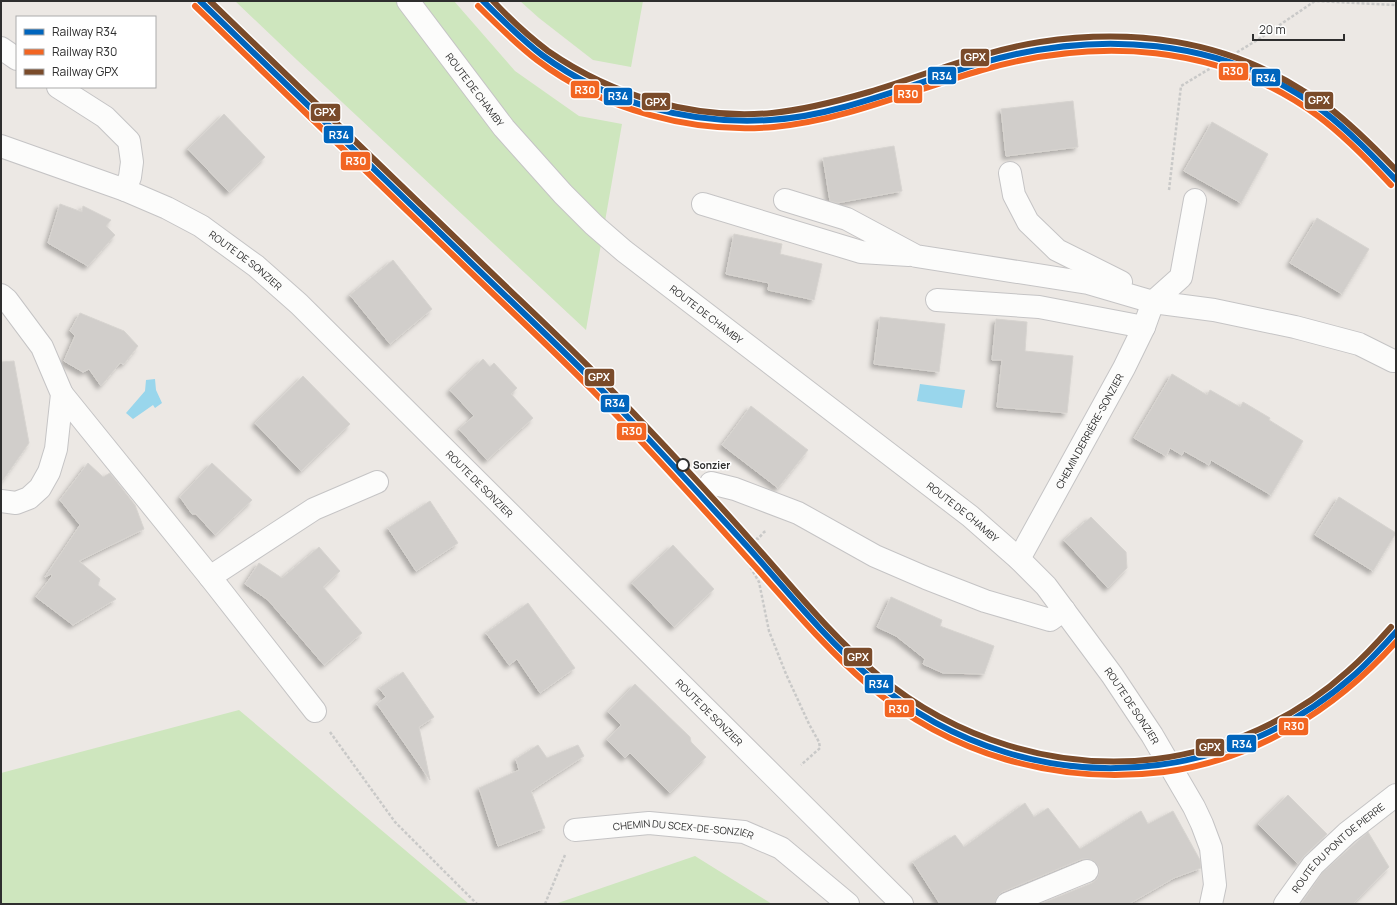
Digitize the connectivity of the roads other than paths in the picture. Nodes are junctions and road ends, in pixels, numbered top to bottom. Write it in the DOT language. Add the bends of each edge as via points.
graph roads {
  1 [pos="408,1"];
  2 [pos="1,48"];
  3 [pos="16,58"];
  4 [pos="60,88"];
  5 [pos="1,146"];
  6 [pos="1010,173"];
  7 [pos="125,190"];
  8 [pos="785,200"];
  9 [pos="1195,200"];
  10 [pos="703,204"];
  11 [pos="916,256"];
  12 [pos="1,295"];
  13 [pos="937,300"];
  14 [pos="1153,302"];
  15 [pos="1144,327"];
  16 [pos="1393,361"];
  17 [pos="62,394"];
  18 [pos="377,482"];
  19 [pos="711,482"];
  20 [pos="1,501"];
  21 [pos="1019,559"];
  22 [pos="210,577"];
  23 [pos="1046,586"];
  24 [pos="1064,610"];
  25 [pos="315,710"];
  26 [pos="1396,795"];
  27 [pos="575,830"];
  28 [pos="1087,871"];
  29 [pos="848,904"];
  30 [pos="902,904"];
  31 [pos="1007,904"];
  32 [pos="1211,904"];
  33 [pos="1286,904"];
  1 -- 21 [label="street, ROUTE DE CHAMBY" via="504,128 563,194 594,224 624,250 970,516"];
  2 -- 3 [label="street"];
  4 -- 7 [label="street" via="105,118 129,142 132,162"];
  5 -- 7 [label="street, ROUTE DE SONZIER"];
  6 -- 14 [label="street" via="1014,195 1028,222 1057,250 1111,276"];
  7 -- 30 [label="street, ROUTE DE SONZIER" via="202,226 256,266 299,304"];
  8 -- 11 [label="street" via="847,219"];
  9 -- 14 [label="street" via="1181,277"];
  10 -- 11 [label="street" via="861,252"];
  11 -- 14 [label="street" via="1088,283"];
  12 -- 17 [label="street" via="42,347"];
  13 -- 15 [label="street" via="1038,307"];
  14 -- 15 [label="street, CHEMIN DERRIÈRE-SONZIER"];
  14 -- 16 [label="street" via="1214,310 1295,328 1359,344"];
  15 -- 21 [label="street, CHEMIN DERRIÈRE-SONZIER"];
  17 -- 20 [label="street" via="56,449 49,472 40,488 29,498 16,503"];
  17 -- 22 [label="street"];
  18 -- 22 [label="street" via="314,509"];
  19 -- 24 [label="street" via="798,513 875,556 985,601 1050,620"];
  21 -- 23 [label="street, ROUTE DE CHAMBY"];
  22 -- 25 [label="street"];
  23 -- 24 [label="street, ROUTE DE SONZIER"];
  24 -- 32 [label="street, ROUTE DE SONZIER" via="1152,735 1194,806 1212,854 1215,885"];
  26 -- 33 [label="street, ROUTE DU PONT DE PIERRE" via="1347,833 1312,865"];
  27 -- 29 [label="street, CHEMIN DU SCEX-DE-SONZIER" via="649,823 744,832 781,848"];
  28 -- 31 [label="street"];
}
